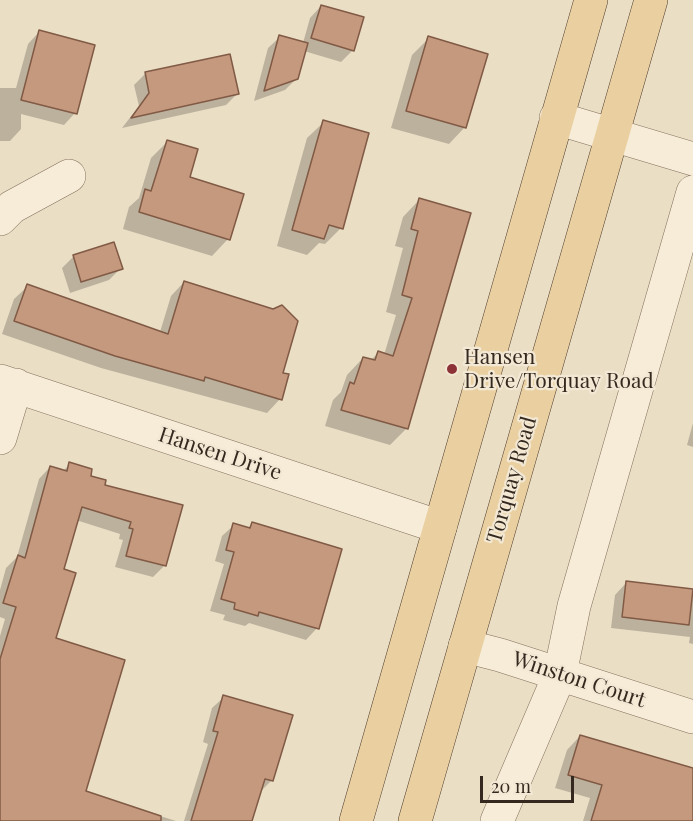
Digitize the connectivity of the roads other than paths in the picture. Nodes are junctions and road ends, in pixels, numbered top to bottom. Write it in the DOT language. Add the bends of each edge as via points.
graph roads {
  1 [pos="591,0"];
  2 [pos="651,0"];
  3 [pos="556,118"];
  4 [pos="612,133"];
  5 [pos="693,159"];
  6 [pos="69,176"];
  7 [pos="693,192"];
  8 [pos="0,219"];
  9 [pos="8,383"];
  10 [pos="0,438"];
  11 [pos="440,527"];
  12 [pos="465,646"];
  13 [pos="560,674"];
  14 [pos="693,717"];
  15 [pos="356,821"];
  16 [pos="415,821"];
  17 [pos="497,821"];
  1 -- 3 [label="main road"];
  2 -- 4 [label="main road, Torquay Road"];
  3 -- 4 [label="street"];
  3 -- 11 [label="main road"];
  4 -- 5 [label="street"];
  4 -- 12 [label="main road, Torquay Road"];
  6 -- 8 [label="street" via="12,207"];
  7 -- 13 [label="street" via="574,606"];
  9 -- 10 [label="street"];
  9 -- 11 [label="street, Hansen Drive"];
  11 -- 15 [label="main road"];
  12 -- 13 [label="street, Winston Court"];
  12 -- 16 [label="main road, Torquay Road"];
  13 -- 14 [label="street, Winston Court"];
  13 -- 17 [label="street"];
}
